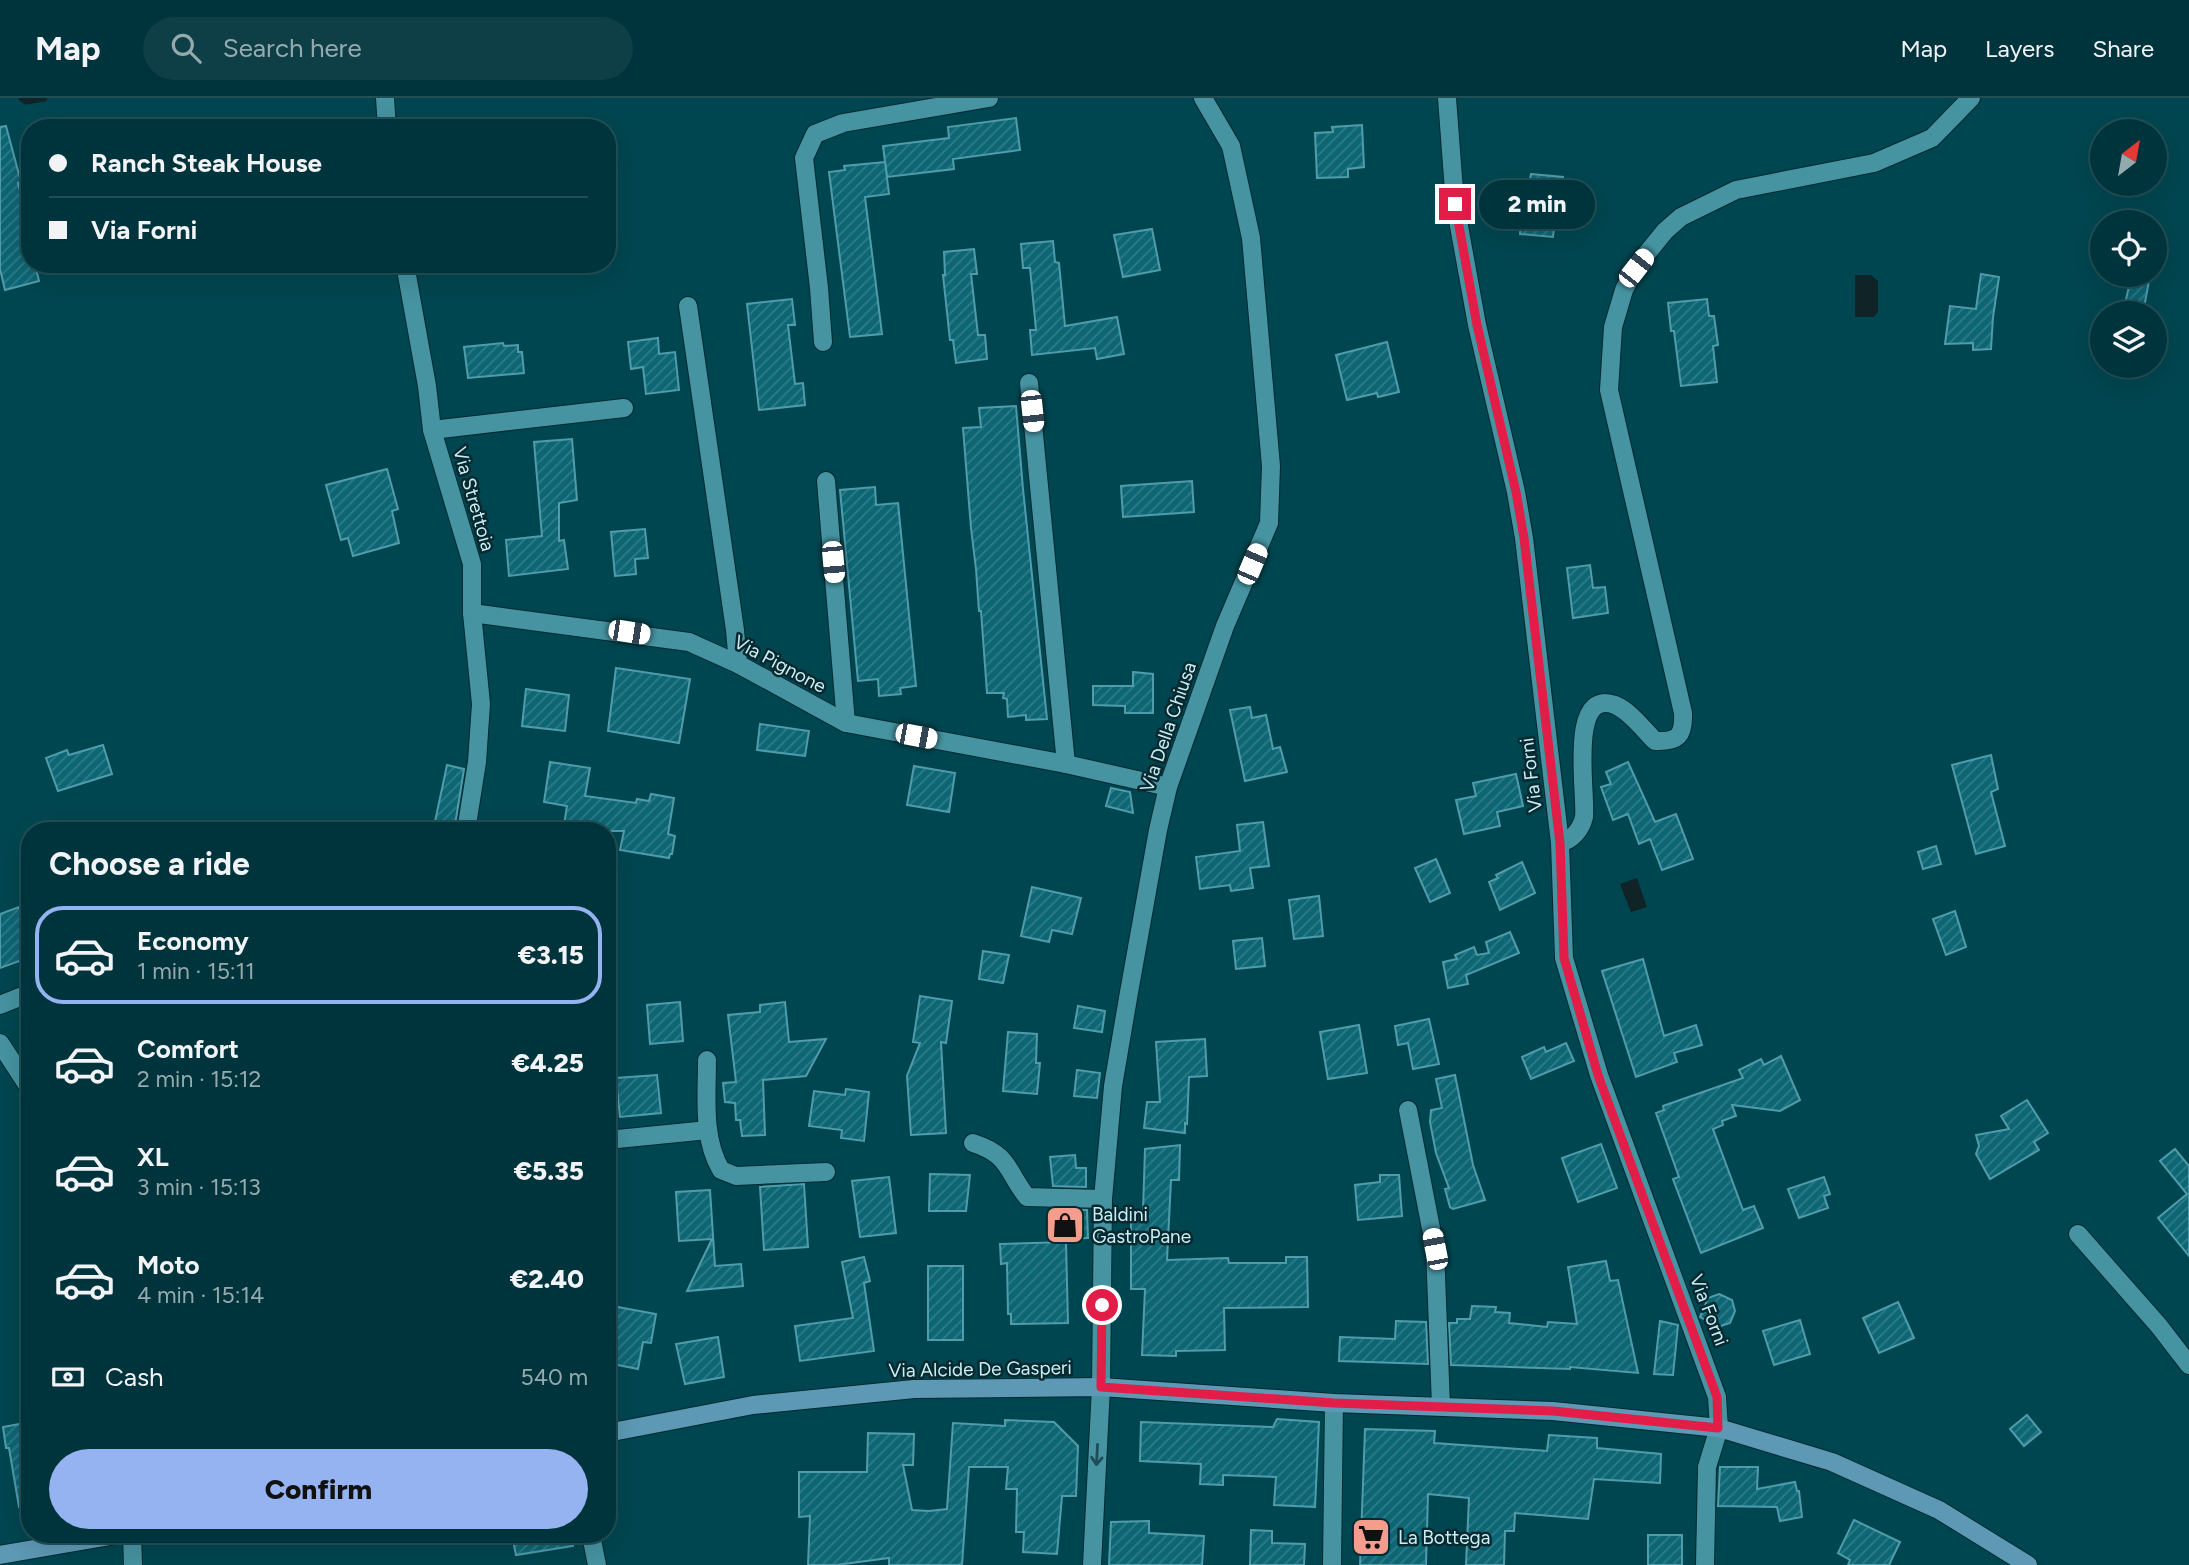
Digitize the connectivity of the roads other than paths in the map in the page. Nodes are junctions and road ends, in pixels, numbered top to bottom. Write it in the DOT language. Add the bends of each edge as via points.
graph roads {
  1 [pos="385,98"];
  2 [pos="989,98"];
  3 [pos="1203,98"];
  4 [pos="1447,98"];
  5 [pos="1971,98"];
  6 [pos="386,119"];
  7 [pos="407,273"];
  8 [pos="688,306"];
  9 [pos="822,342"];
  10 [pos="1029,383"];
  11 [pos="624,408"];
  12 [pos="432,429"];
  13 [pos="826,481"];
  14 [pos="472,613"];
  15 [pos="738,664"];
  16 [pos="846,723"];
  17 [pos="1066,764"];
  18 [pos="1168,787"];
  19 [pos="468,822"];
  20 [pos="1560,843"];
  21 [pos="21,997"];
  22 [pos="0,1005"];
  23 [pos="0,1043"];
  24 [pos="707,1060"];
  25 [pos="21,1075"];
  26 [pos="1408,1110"];
  27 [pos="708,1130"];
  28 [pos="616,1139"];
  29 [pos="973,1143"];
  30 [pos="825,1172"];
  31 [pos="1104,1199"];
  32 [pos="2078,1234"];
  33 [pos="2189,1365"];
  34 [pos="1101,1387"];
  35 [pos="1334,1403"];
  36 [pos="1441,1406"];
  37 [pos="1718,1428"];
  38 [pos="616,1431"];
  39 [pos="70,1543"];
  40 [pos="132,1543"];
  41 [pos="593,1543"];
  42 [pos="0,1555"];
  43 [pos="133,1565"];
  44 [pos="597,1565"];
  45 [pos="1092,1565"];
  46 [pos="1332,1565"];
  47 [pos="1705,1565"];
  48 [pos="2028,1565"];
  1 -- 6 [label="street"];
  2 -- 9 [label="street" via="843,123 815,134 804,158"];
  3 -- 18 [label="street, Via Della Chiusa" via="1231,146 1251,238 1271,466 1269,523 1225,626"];
  4 -- 20 [label="street, Via Forni" via="1458,217 1524,538"];
  5 -- 20 [label="street" via="1932,138 1874,163 1736,190 1681,217 1636,268 1613,327 1609,390 1684,727 1675,740 1655,741 1616,705 1593,709 1585,722 1584,816 1574,836"];
  7 -- 12 [label="street, Via Strettoia"];
  8 -- 15 [label="street"];
  10 -- 17 [label="street"];
  11 -- 12 [label="street"];
  12 -- 14 [label="street, Via Strettoia" via="472,564"];
  13 -- 16 [label="street"];
  14 -- 15 [label="street, Via Pignone" via="689,642"];
  14 -- 19 [label="street, Via Strettoia" via="481,704"];
  15 -- 16 [label="street, Via Pignone"];
  16 -- 17 [label="street, Via Pignone"];
  17 -- 18 [label="street, Via Pignone"];
  18 -- 31 [label="street, Via Della Chiusa" via="1113,1086"];
  20 -- 37 [label="street, Via Forni" via="1564,958 1598,1075 1714,1386"];
  21 -- 22 [label="street"];
  23 -- 25 [label="street"];
  24 -- 27 [label="street"];
  26 -- 36 [label="street" via="1435,1249"];
  27 -- 28 [label="street"];
  27 -- 30 [label="street" via="713,1157 721,1170 736,1176"];
  29 -- 31 [label="street" via="1006,1161 1027,1197"];
  31 -- 34 [label="street, Via Della Chiusa"];
  32 -- 33 [label="street"];
  34 -- 35 [label="main road, Via Alcide De Gasperi"];
  34 -- 38 [label="main road, Via Alcide De Gasperi" via="900,1390 752,1405"];
  34 -- 45 [label="street, Via Della Chiusa, one-way"];
  35 -- 36 [label="main road, Via Alcide De Gasperi"];
  35 -- 46 [label="street"];
  36 -- 37 [label="main road, Via Alcide De Gasperi" via="1553,1411"];
  37 -- 47 [label="street, Via Forni" via="1707,1467"];
  37 -- 48 [label="main road, Via Alcide De Gasperi" via="1832,1462 1939,1510"];
  39 -- 42 [label="main road"];
  40 -- 43 [label="street"];
  41 -- 44 [label="street"];
}
